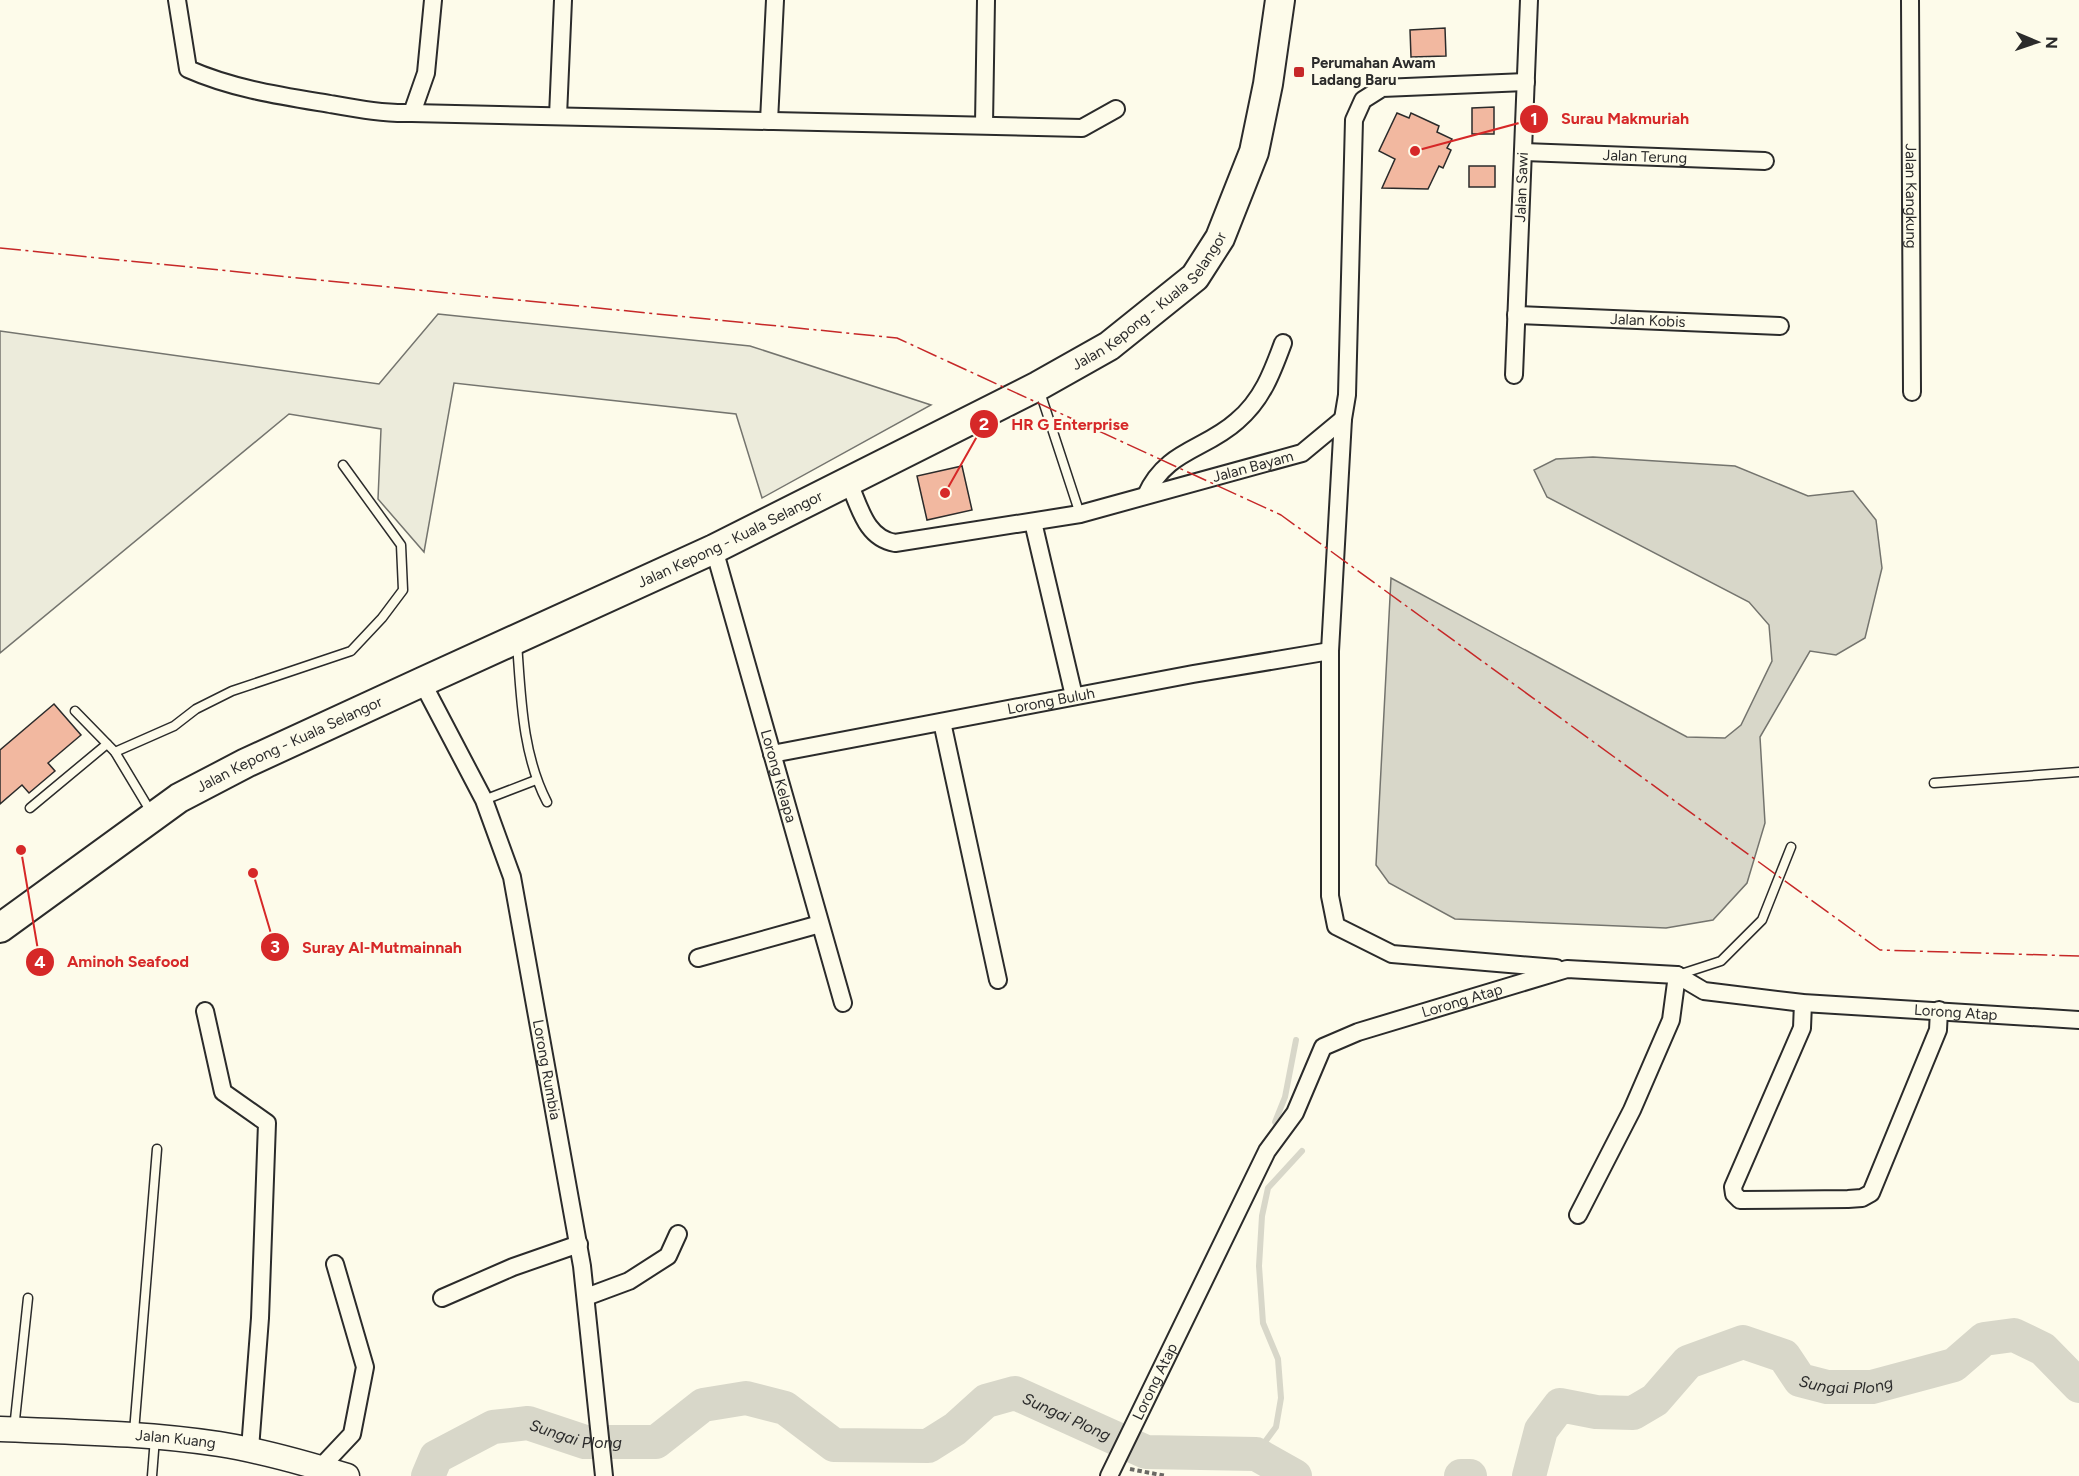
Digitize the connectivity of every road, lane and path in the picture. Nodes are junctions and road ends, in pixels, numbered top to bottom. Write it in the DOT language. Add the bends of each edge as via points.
graph roads {
  1 [pos="177,0"];
  2 [pos="433,0"];
  3 [pos="563,0"];
  4 [pos="775,0"];
  5 [pos="986,0"];
  6 [pos="1280,0"];
  7 [pos="1529,0"];
  8 [pos="1910,0"];
  9 [pos="1526,82"];
  10 [pos="1116,109"];
  11 [pos="412,113"];
  12 [pos="558,116"];
  13 [pos="769,121"];
  14 [pos="984,124"];
  15 [pos="1523,152"];
  16 [pos="1765,161"];
  17 [pos="1516,315"];
  18 [pos="1780,326"];
  19 [pos="1283,343"];
  20 [pos="1514,375"];
  21 [pos="1038,386"];
  22 [pos="1912,392"];
  23 [pos="1343,419"];
  24 [pos="343,465"];
  25 [pos="849,483"];
  26 [pos="1146,495"];
  27 [pos="1080,514"];
  28 [pos="1033,522"];
  29 [pos="714,549"];
  30 [pos="516,639"];
  31 [pos="1330,651"];
  32 [pos="422,682"];
  33 [pos="1074,696"];
  34 [pos="75,711"];
  35 [pos="942,722"];
  36 [pos="107,744"];
  37 [pos="115,752"];
  38 [pos="772,754"];
  39 [pos="2079,772"];
  40 [pos="536,780"];
  41 [pos="1934,783"];
  42 [pos="484,800"];
  43 [pos="548,802"];
  44 [pos="30,808"];
  45 [pos="154,818"];
  46 [pos="1791,847"];
  47 [pos="820,924"];
  48 [pos="0,928"];
  49 [pos="698,958"];
  50 [pos="1567,969"];
  51 [pos="1677,975"];
  52 [pos="998,980"];
  53 [pos="843,1003"];
  54 [pos="1803,1003"];
  55 [pos="1939,1010"];
  56 [pos="205,1011"];
  57 [pos="2079,1020"];
  58 [pos="157,1149"];
  59 [pos="1578,1215"];
  60 [pos="678,1234"];
  61 [pos="579,1244"];
  62 [pos="335,1264"];
  63 [pos="586,1297"];
  64 [pos="28,1298"];
  65 [pos="442,1298"];
  66 [pos="7,1429"];
  67 [pos="144,1436"];
  68 [pos="250,1449"];
  69 [pos="1114,1466"];
  70 [pos="320,1468"];
  71 [pos="152,1476"];
  72 [pos="347,1476"];
  73 [pos="604,1476"];
  74 [pos="1166,1476"];
  1 -- 11 [label="street" via="188,69 215,81 276,95 392,114"];
  2 -- 11 [label="street" via="426,73"];
  3 -- 12 [label="street"];
  4 -- 13 [label="street"];
  5 -- 14 [label="street"];
  6 -- 21 [label="highway, Jalan Kepong - Kuala Selangor" via="1254,152 1220,238 1195,277 1165,302 1109,346"];
  7 -- 9 [label="street, Jalan Sawi"];
  8 -- 22 [label="street, Jalan Kangkung"];
  9 -- 15 [label="street, Jalan Sawi"];
  9 -- 23 [label="street" via="1382,88 1363,100 1354,120 1347,395"];
  10 -- 14 [label="street" via="1082,128"];
  11 -- 12 [label="street"];
  12 -- 13 [label="street"];
  13 -- 14 [label="street"];
  15 -- 16 [label="street, Jalan Terung"];
  15 -- 17 [label="street, Jalan Sawi"];
  17 -- 18 [label="street, Jalan Kobis"];
  17 -- 20 [label="street, Jalan Sawi"];
  19 -- 26 [label="street" via="1258,401 1236,423 1176,456 1157,474"];
  21 -- 25 [label="highway, Jalan Kepong - Kuala Selangor"];
  21 -- 27 [label="lane"];
  23 -- 26 [label="street, Jalan Bayam" via="1302,453"];
  23 -- 31 [label="street"];
  24 -- 37 [label="lane" via="401,545 403,590 382,618 351,651 232,691 196,709 174,726"];
  25 -- 28 [label="street, Jalan Bayam" via="867,525 883,541 895,543"];
  25 -- 29 [label="highway, Jalan Kepong - Kuala Selangor"];
  26 -- 27 [label="street, Jalan Bayam"];
  27 -- 28 [label="street, Jalan Bayam"];
  28 -- 33 [label="street"];
  29 -- 30 [label="highway, Jalan Kepong - Kuala Selangor"];
  29 -- 38 [label="street, Lorong Kelapa"];
  30 -- 32 [label="highway, Jalan Kepong - Kuala Selangor"];
  30 -- 40 [label="lane" via="524,722"];
  31 -- 33 [label="street, Lorong Buluh"];
  31 -- 50 [label="street" via="1330,896 1336,926 1392,954"];
  32 -- 42 [label="street, Lorong Rumbia"];
  32 -- 45 [label="highway, Jalan Kepong - Kuala Selangor" via="246,763 179,798"];
  33 -- 35 [label="street, Lorong Buluh"];
  34 -- 36 [label="lane"];
  35 -- 38 [label="street, Lorong Buluh"];
  35 -- 52 [label="street"];
  36 -- 37 [label="lane"];
  36 -- 44 [label="lane"];
  37 -- 45 [label="lane"];
  38 -- 47 [label="street, Lorong Kelapa"];
  39 -- 41 [label="lane"];
  40 -- 42 [label="lane"];
  40 -- 43 [label="lane"];
  42 -- 61 [label="street, Lorong Rumbia" via="512,877"];
  45 -- 48 [label="highway, Jalan Kepong - Kuala Selangor"];
  46 -- 51 [label="lane" via="1762,920 1720,962"];
  47 -- 49 [label="street"];
  47 -- 53 [label="street, Lorong Kelapa"];
  50 -- 51 [label="street, Lorong Atap"];
  50 -- 69 [label="street, Lorong Atap" via="1358,1032 1323,1047 1295,1113 1267,1151"];
  51 -- 54 [label="street, Lorong Atap" via="1704,991"];
  51 -- 59 [label="street" via="1671,1020 1632,1110"];
  54 -- 55 [label="street, Lorong Atap"];
  54 -- 55 [label="street" via="1802,1028 1732,1188 1740,1200 1848,1199 1871,1193 1938,1030"];
  55 -- 57 [label="street, Lorong Atap"];
  56 -- 68 [label="street" via="223,1092 267,1123 260,1318"];
  58 -- 67 [label="lane"];
  60 -- 63 [label="street" via="668,1256 629,1281"];
  61 -- 63 [label="street, Lorong Rumbia"];
  61 -- 65 [label="street"];
  62 -- 70 [label="street" via="364,1367 352,1434"];
  63 -- 73 [label="street, Lorong Rumbia"];
  64 -- 66 [label="lane"];
  66 -- 67 [label="main road, Jalan Kuang"];
  67 -- 68 [label="main road, Jalan Kuang"];
  67 -- 71 [label="lane"];
  68 -- 70 [label="main road, Jalan Kuang"];
  69 -- 74 [label="path"];
  70 -- 72 [label="main road, Jalan Kuang"];
}
